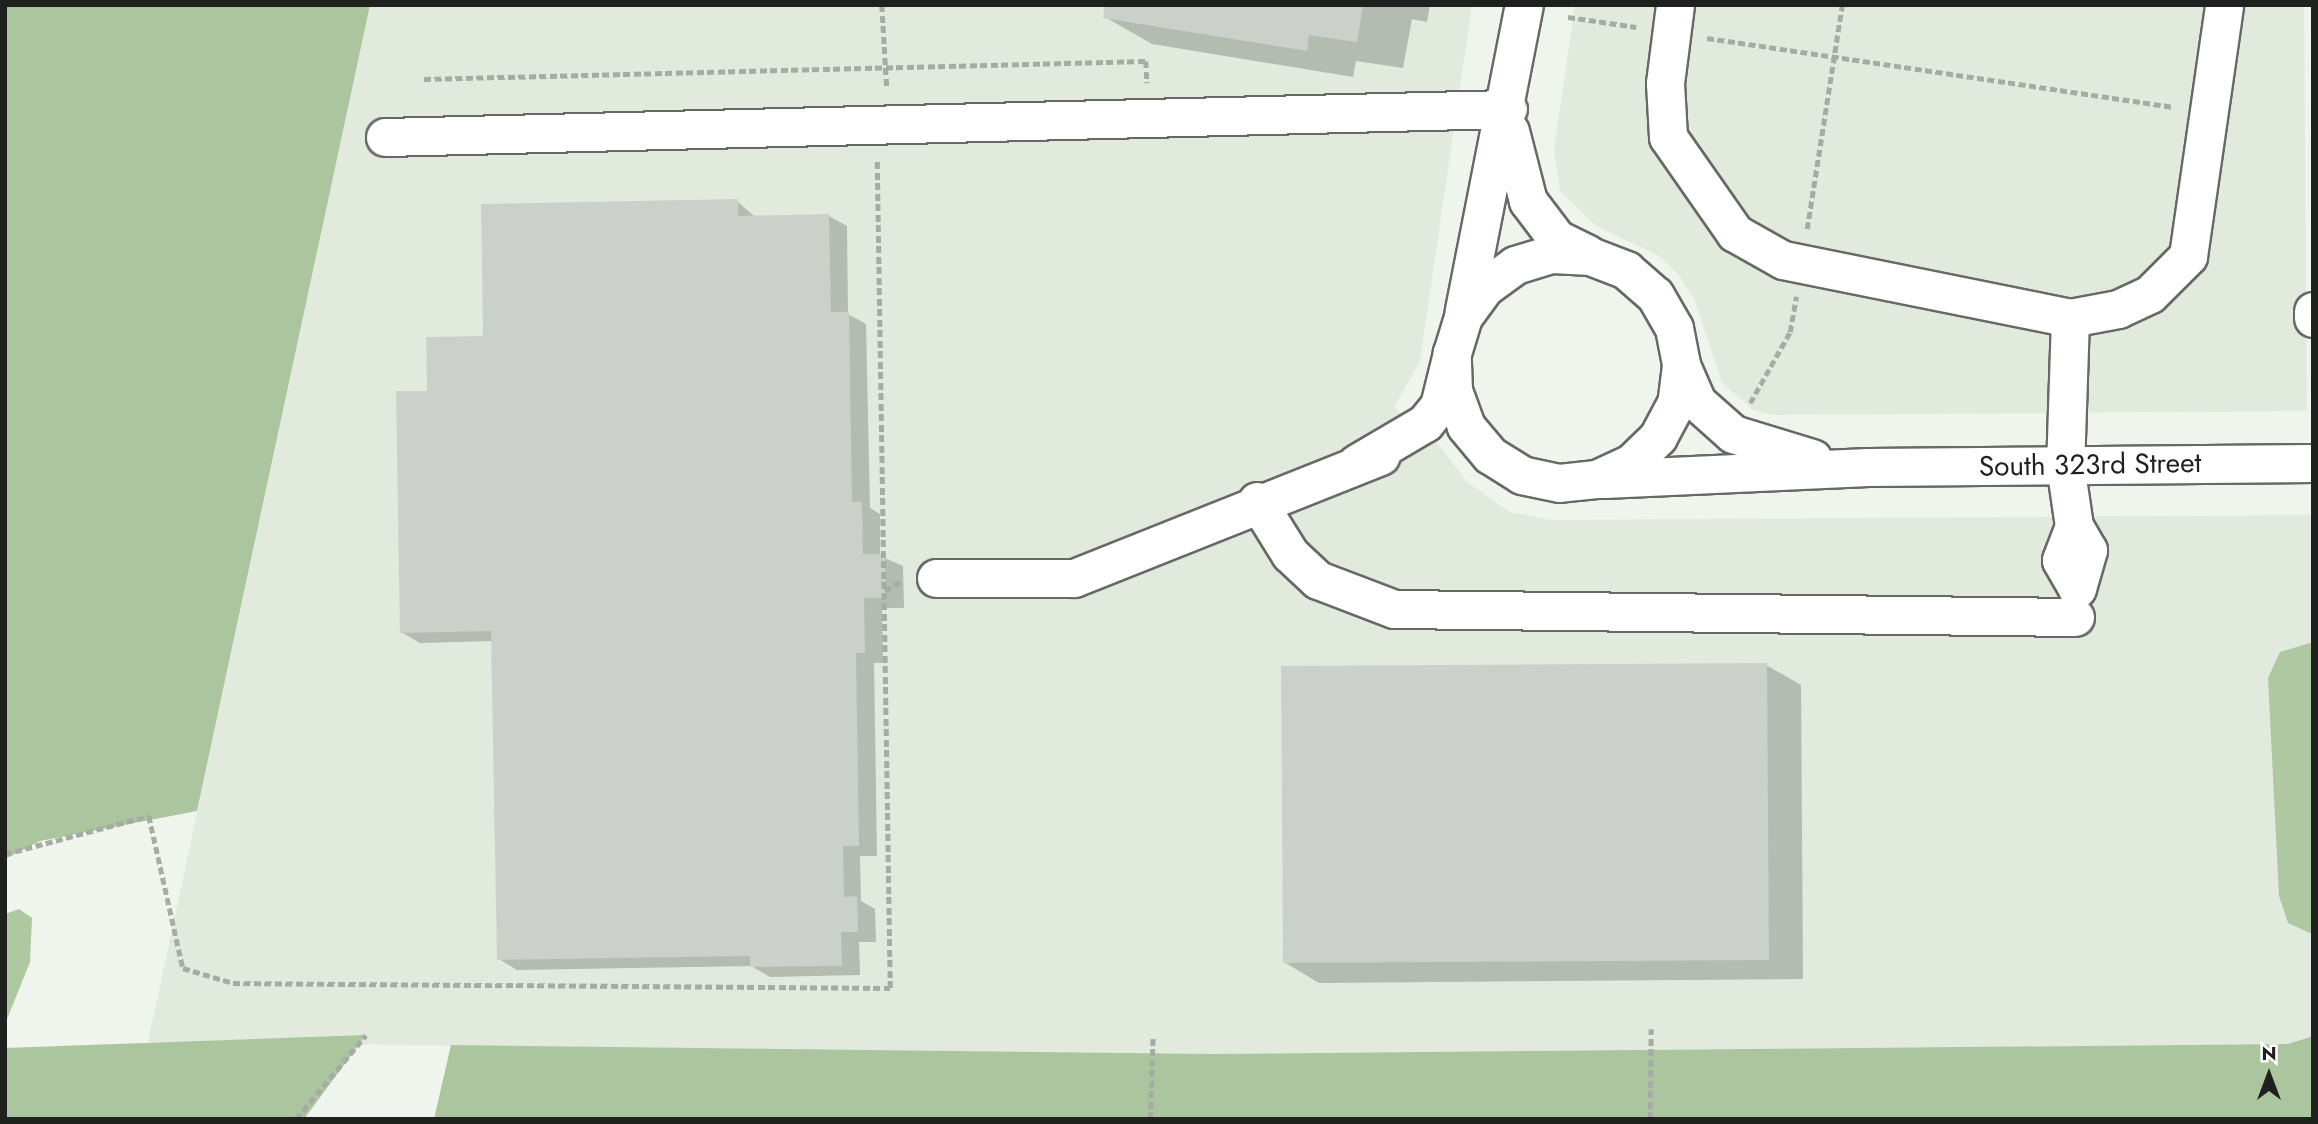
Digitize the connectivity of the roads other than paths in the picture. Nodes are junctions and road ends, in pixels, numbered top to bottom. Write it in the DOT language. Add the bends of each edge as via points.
graph roads {
  1 [pos="1524,5"];
  2 [pos="2224,5"];
  3 [pos="1673,19"];
  4 [pos="1508,109"];
  5 [pos="385,137"];
  6 [pos="1590,256"];
  7 [pos="2313,311"];
  8 [pos="1463,317"];
  9 [pos="2070,318"];
  10 [pos="2313,318"];
  11 [pos="1452,353"];
  12 [pos="1681,366"];
  13 [pos="1490,455"];
  14 [pos="1357,463"];
  15 [pos="2313,463"];
  16 [pos="2065,465"];
  17 [pos="1868,467"];
  18 [pos="1596,479"];
  19 [pos="1257,501"];
  20 [pos="2074,526"];
  21 [pos="926,575"];
  22 [pos="2075,617"];
  1 -- 4 [label="street"];
  2 -- 9 [label="street" via="2188,256 2150,294 2118,309"];
  3 -- 9 [label="street" via="1665,114 1676,155 1735,233 1767,254 1801,264"];
  4 -- 5 [label="street"];
  4 -- 6 [label="street" via="1517,177 1528,201 1557,239"];
  4 -- 8 [label="street"];
  6 -- 8 [label="street" via="1552,254 1515,265 1485,287"];
  6 -- 12 [label="street" via="1626,270 1655,295 1674,327"];
  7 -- 10 [label="street"];
  8 -- 11 [label="street"];
  9 -- 16 [label="street"];
  11 -- 13 [label="street" via="1453,391 1466,426"];
  11 -- 14 [label="street" via="1439,406 1424,423"];
  12 -- 17 [label="street, South 323rd Street" via="1697,402 1733,434 1795,455"];
  12 -- 18 [label="street" via="1676,403 1658,437 1631,463"];
  13 -- 14 [label="street" via="1443,440"];
  13 -- 18 [label="street" via="1535,478"];
  14 -- 19 [label="street"];
  15 -- 16 [label="street, South 323rd Street"];
  16 -- 17 [label="street, South 323rd Street"];
  16 -- 20 [label="street"];
  17 -- 18 [label="street, South 323rd Street"];
  19 -- 21 [label="street" via="1074,578"];
  19 -- 22 [label="street" via="1290,554 1318,580 1394,609"];
}
